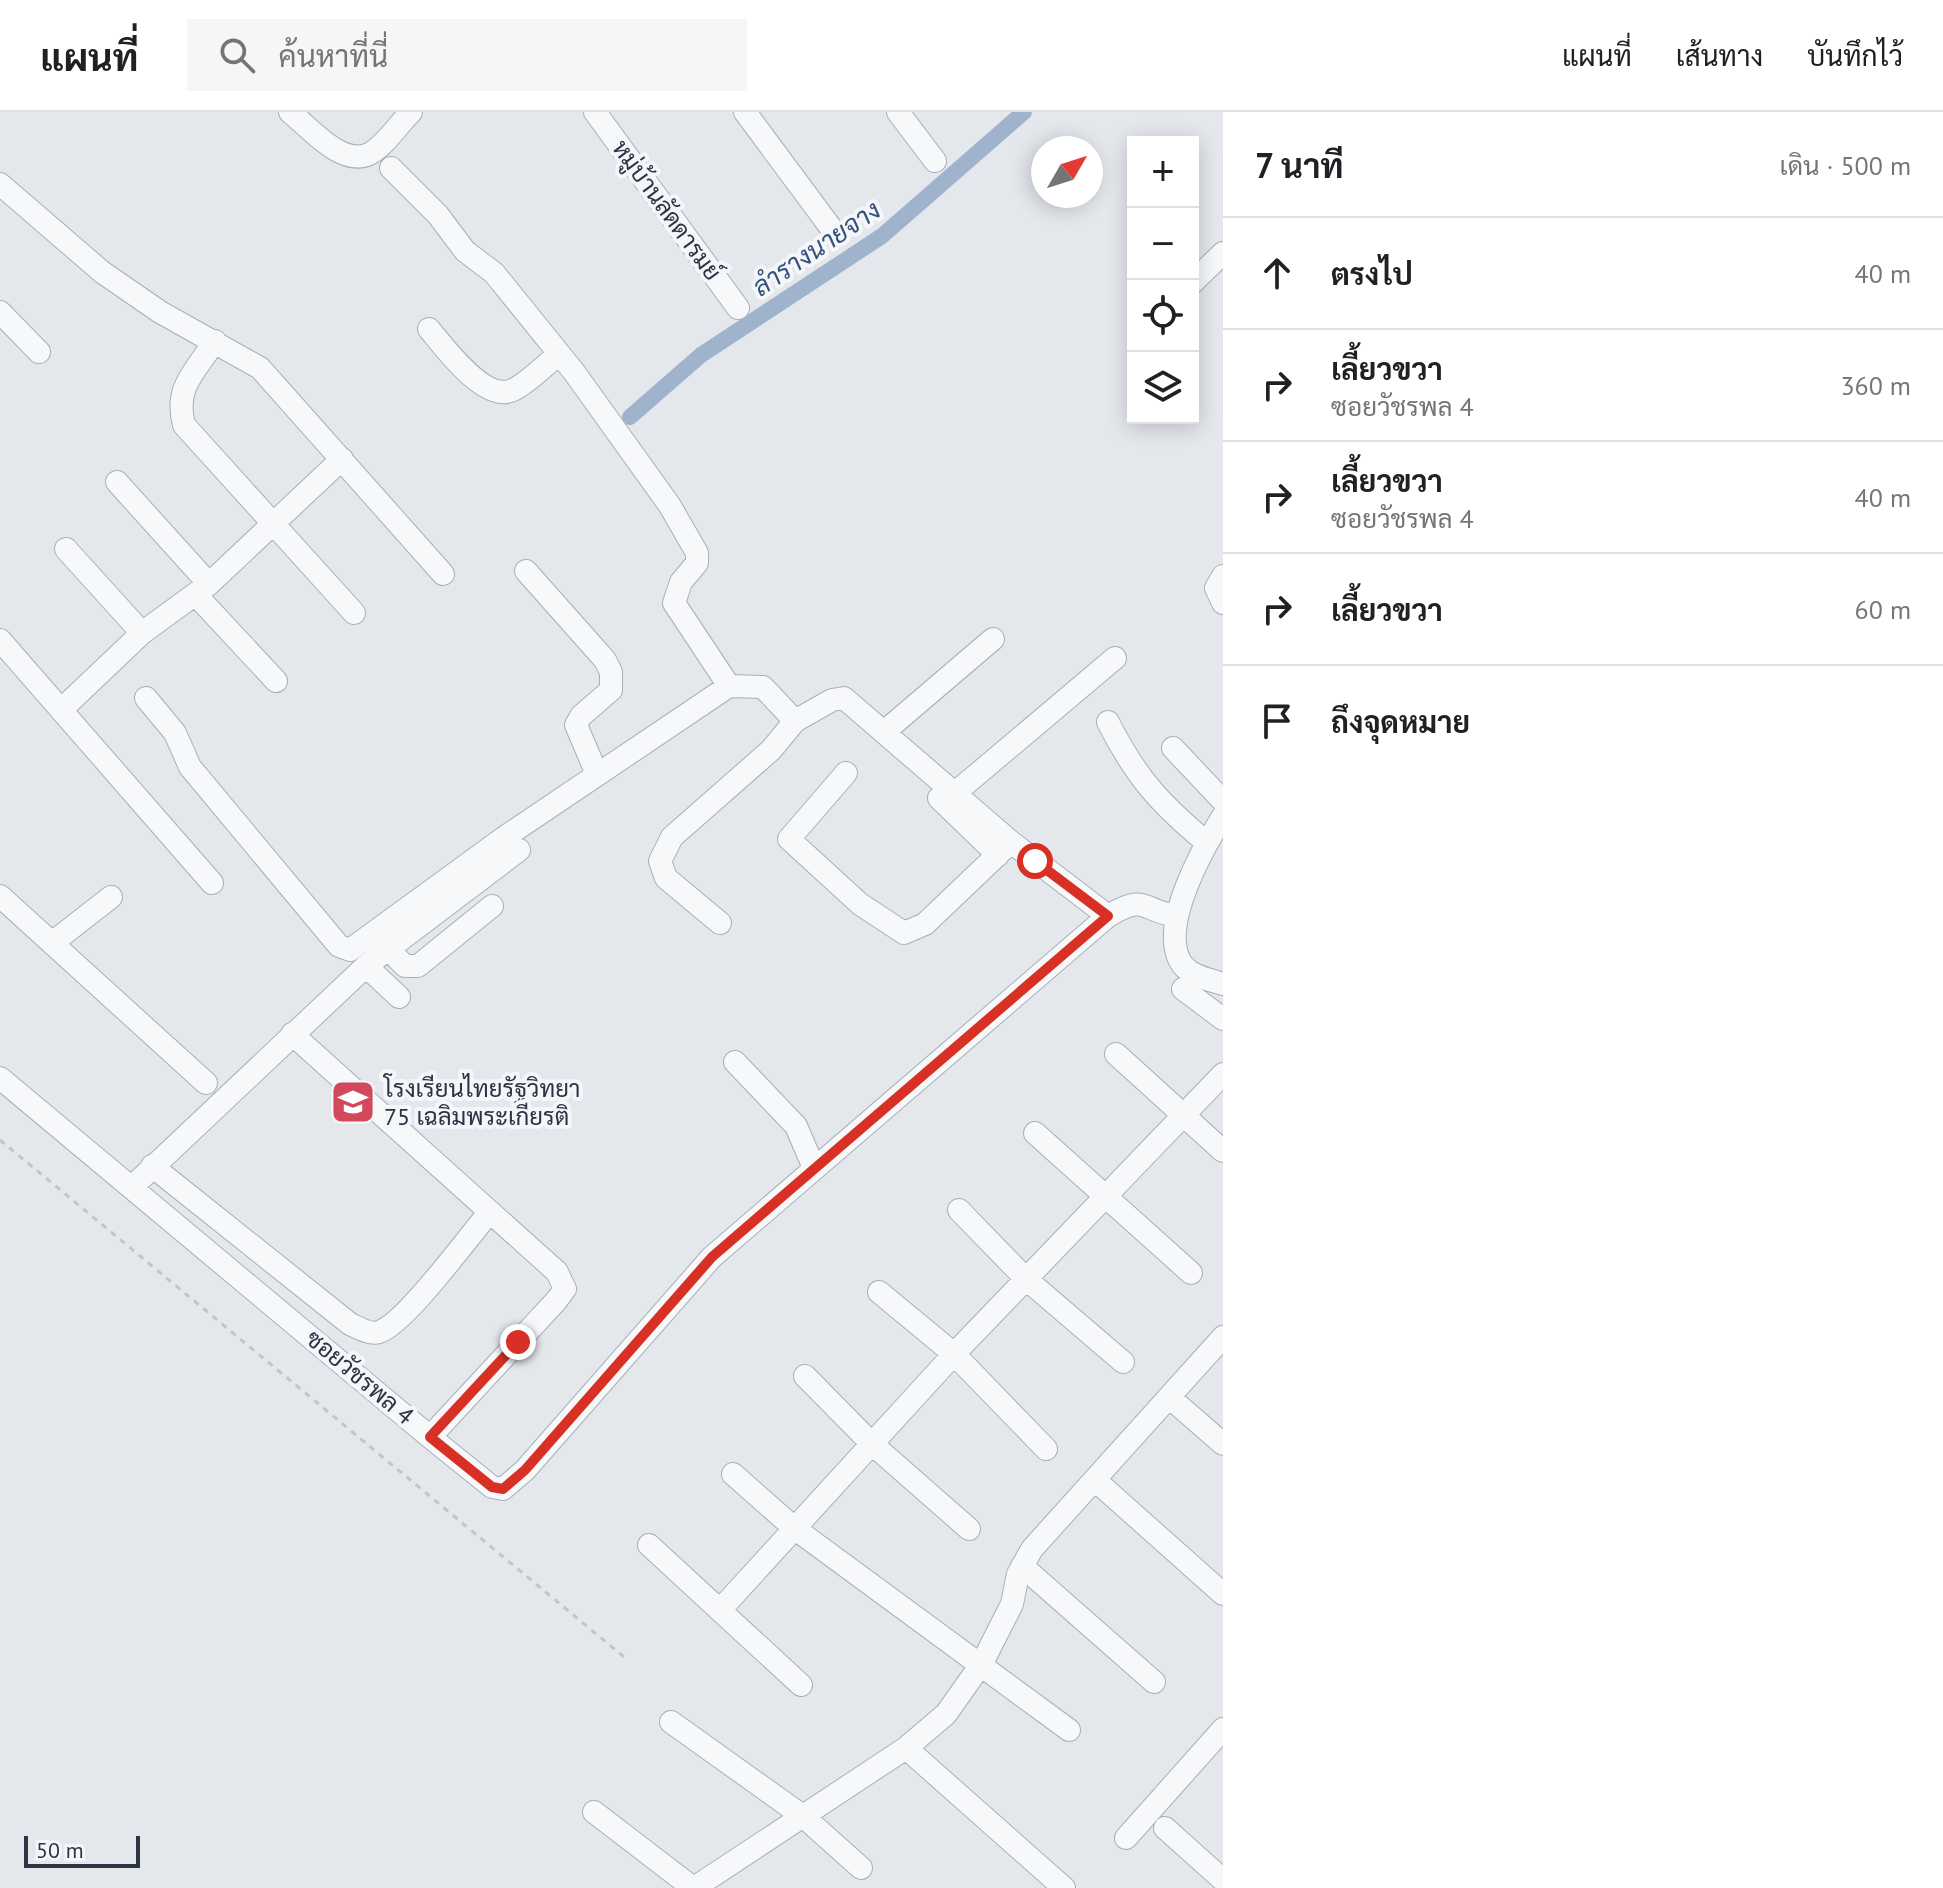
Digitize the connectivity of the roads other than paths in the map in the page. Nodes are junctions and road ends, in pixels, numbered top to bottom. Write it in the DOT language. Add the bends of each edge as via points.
graph roads {
  1 [pos="290,112"];
  2 [pos="595,112"];
  3 [pos="745,112"];
  4 [pos="898,112"];
  5 [pos="400,116"];
  6 [pos="935,161"];
  7 [pos="391,168"];
  8 [pos="0,184"];
  9 [pos="834,232"];
  10 [pos="1223,253"];
  11 [pos="1195,280"];
  12 [pos="738,308"];
  13 [pos="0,312"];
  14 [pos="429,329"];
  15 [pos="215,341"];
  16 [pos="39,352"];
  17 [pos="559,354"];
  18 [pos="342,459"];
  19 [pos="117,482"];
  20 [pos="275,522"];
  21 [pos="66,549"];
  22 [pos="526,571"];
  23 [pos="443,574"];
  24 [pos="1223,576"];
  25 [pos="202,590"];
  26 [pos="1223,603"];
  27 [pos="354,613"];
  28 [pos="142,633"];
  29 [pos="993,639"];
  30 [pos="0,640"];
  31 [pos="1115,658"];
  32 [pos="276,681"];
  33 [pos="729,686"];
  34 [pos="146,698"];
  35 [pos="61,710"];
  36 [pos="795,721"];
  37 [pos="1108,722"];
  38 [pos="884,732"];
  39 [pos="1173,748"];
  40 [pos="846,773"];
  41 [pos="597,774"];
  42 [pos="921,781"];
  43 [pos="955,793"];
  44 [pos="1223,801"];
  45 [pos="1223,816"];
  46 [pos="1206,842"];
  47 [pos="1005,849"];
  48 [pos="519,850"];
  49 [pos="212,883"];
  50 [pos="0,896"];
  51 [pos="111,897"];
  52 [pos="492,906"];
  53 [pos="1177,915"];
  54 [pos="1108,916"];
  55 [pos="720,923"];
  56 [pos="52,943"];
  57 [pos="388,949"];
  58 [pos="366,966"];
  59 [pos="1223,984"];
  60 [pos="1183,989"];
  61 [pos="399,997"];
  62 [pos="1223,1019"];
  63 [pos="292,1034"];
  64 [pos="1116,1054"];
  65 [pos="735,1062"];
  66 [pos="1223,1074"];
  67 [pos="0,1078"];
  68 [pos="206,1083"];
  69 [pos="1184,1114"];
  70 [pos="1035,1133"];
  71 [pos="1223,1151"];
  72 [pos="152,1166"];
  73 [pos="814,1168"];
  74 [pos="133,1186"];
  75 [pos="1105,1196"];
  76 [pos="959,1210"];
  77 [pos="489,1213"];
  78 [pos="1191,1273"];
  79 [pos="1026,1279"];
  80 [pos="879,1292"];
  81 [pos="1223,1337"];
  82 [pos="954,1354"];
  83 [pos="1123,1362"];
  84 [pos="805,1376"];
  85 [pos="1169,1397"];
  86 [pos="430,1437"];
  87 [pos="871,1443"];
  88 [pos="1223,1444"];
  89 [pos="1046,1449"];
  90 [pos="733,1474"];
  91 [pos="1095,1480"];
  92 [pos="794,1528"];
  93 [pos="969,1529"];
  94 [pos="649,1545"];
  95 [pos="1022,1566"];
  96 [pos="1223,1594"];
  97 [pos="720,1610"];
  98 [pos="982,1663"];
  99 [pos="1154,1682"];
  100 [pos="801,1685"];
  101 [pos="671,1722"];
  102 [pos="1223,1729"];
  103 [pos="1069,1730"];
  104 [pos="906,1748"];
  105 [pos="594,1812"];
  106 [pos="804,1817"];
  107 [pos="1165,1828"];
  108 [pos="1126,1838"];
  109 [pos="861,1868"];
  110 [pos="1223,1880"];
  111 [pos="693,1888"];
  112 [pos="1064,1888"];
  1 -- 5 [label="street" via="342,154 357,156 371,153"];
  2 -- 12 [label="street, หมู่บ้านลัดดารมย์"];
  3 -- 9 [label="street"];
  4 -- 6 [label="street"];
  7 -- 17 [label="street" via="465,251 494,273"];
  8 -- 15 [label="street" via="102,272"];
  10 -- 11 [label="street"];
  13 -- 16 [label="street"];
  14 -- 17 [label="street" via="473,379 502,393 513,391"];
  15 -- 18 [label="street" via="260,368"];
  15 -- 20 [label="street" via="178,403 184,425"];
  17 -- 33 [label="street" via="670,506 697,553 697,563 681,582 674,603"];
  18 -- 20 [label="street"];
  18 -- 23 [label="street"];
  19 -- 25 [label="street"];
  20 -- 25 [label="street"];
  20 -- 27 [label="street"];
  21 -- 28 [label="street"];
  22 -- 41 [label="street" via="611,672 611,690 576,725"];
  24 -- 26 [label="street" via="1216,588"];
  25 -- 28 [label="street"];
  25 -- 32 [label="street"];
  28 -- 35 [label="street"];
  29 -- 38 [label="street"];
  30 -- 35 [label="street"];
  31 -- 43 [label="street"];
  33 -- 36 [label="street" via="763,687"];
  33 -- 41 [label="street"];
  34 -- 41 [label="street" via="175,733 190,767 344,950 355,949"];
  35 -- 49 [label="street"];
  36 -- 38 [label="street" via="844,698"];
  36 -- 55 [label="street" via="771,750 672,837 660,861 666,878"];
  37 -- 46 [label="street" via="1130,766 1170,812"];
  38 -- 43 [label="street"];
  39 -- 44 [label="street"];
  40 -- 47 [label="street" via="789,839 860,904 904,933 925,924"];
  42 -- 47 [label="street"];
  43 -- 47 [label="street"];
  45 -- 46 [label="street"];
  46 -- 53 [label="street"];
  47 -- 54 [label="street"];
  48 -- 57 [label="street"];
  50 -- 56 [label="street"];
  51 -- 56 [label="street"];
  52 -- 57 [label="street" via="418,966 405,966"];
  53 -- 54 [label="street, ซอยวัชรพล 4" via="1145,903"];
  53 -- 59 [label="street" via="1179,961 1191,974"];
  54 -- 73 [label="street, ซอยวัชรพล 4"];
  56 -- 68 [label="street"];
  57 -- 58 [label="street"];
  58 -- 61 [label="street"];
  58 -- 63 [label="street"];
  60 -- 62 [label="street"];
  63 -- 72 [label="street"];
  63 -- 77 [label="street"];
  64 -- 69 [label="street"];
  65 -- 73 [label="street" via="796,1126"];
  66 -- 69 [label="street"];
  67 -- 74 [label="street, ซอยวัชรพล 4"];
  69 -- 71 [label="street"];
  69 -- 75 [label="street"];
  70 -- 75 [label="street"];
  72 -- 74 [label="street"];
  72 -- 77 [label="street" via="350,1324 369,1332 379,1333 402,1316"];
  73 -- 86 [label="street, ซอยวัชรพล 4" via="712,1257 513,1483 503,1489 492,1487"];
  74 -- 86 [label="street, ซอยวัชรพล 4"];
  75 -- 78 [label="street"];
  75 -- 79 [label="street"];
  76 -- 79 [label="street"];
  77 -- 86 [label="street" via="557,1272 565,1289"];
  79 -- 82 [label="street"];
  79 -- 83 [label="street"];
  80 -- 82 [label="street"];
  81 -- 85 [label="street"];
  82 -- 87 [label="street"];
  82 -- 89 [label="street"];
  84 -- 87 [label="street"];
  85 -- 88 [label="street"];
  85 -- 91 [label="street"];
  87 -- 92 [label="street"];
  87 -- 93 [label="street"];
  90 -- 92 [label="street"];
  91 -- 95 [label="street"];
  91 -- 96 [label="street"];
  92 -- 97 [label="street"];
  92 -- 98 [label="street"];
  94 -- 97 [label="street"];
  95 -- 98 [label="street" via="1012,1604"];
  95 -- 99 [label="street"];
  97 -- 100 [label="street"];
  98 -- 103 [label="street"];
  98 -- 104 [label="street" via="946,1714"];
  101 -- 106 [label="street"];
  102 -- 108 [label="street"];
  104 -- 106 [label="street"];
  104 -- 112 [label="street"];
  105 -- 111 [label="street"];
  106 -- 109 [label="street"];
  106 -- 111 [label="street"];
  107 -- 110 [label="street"];
}
